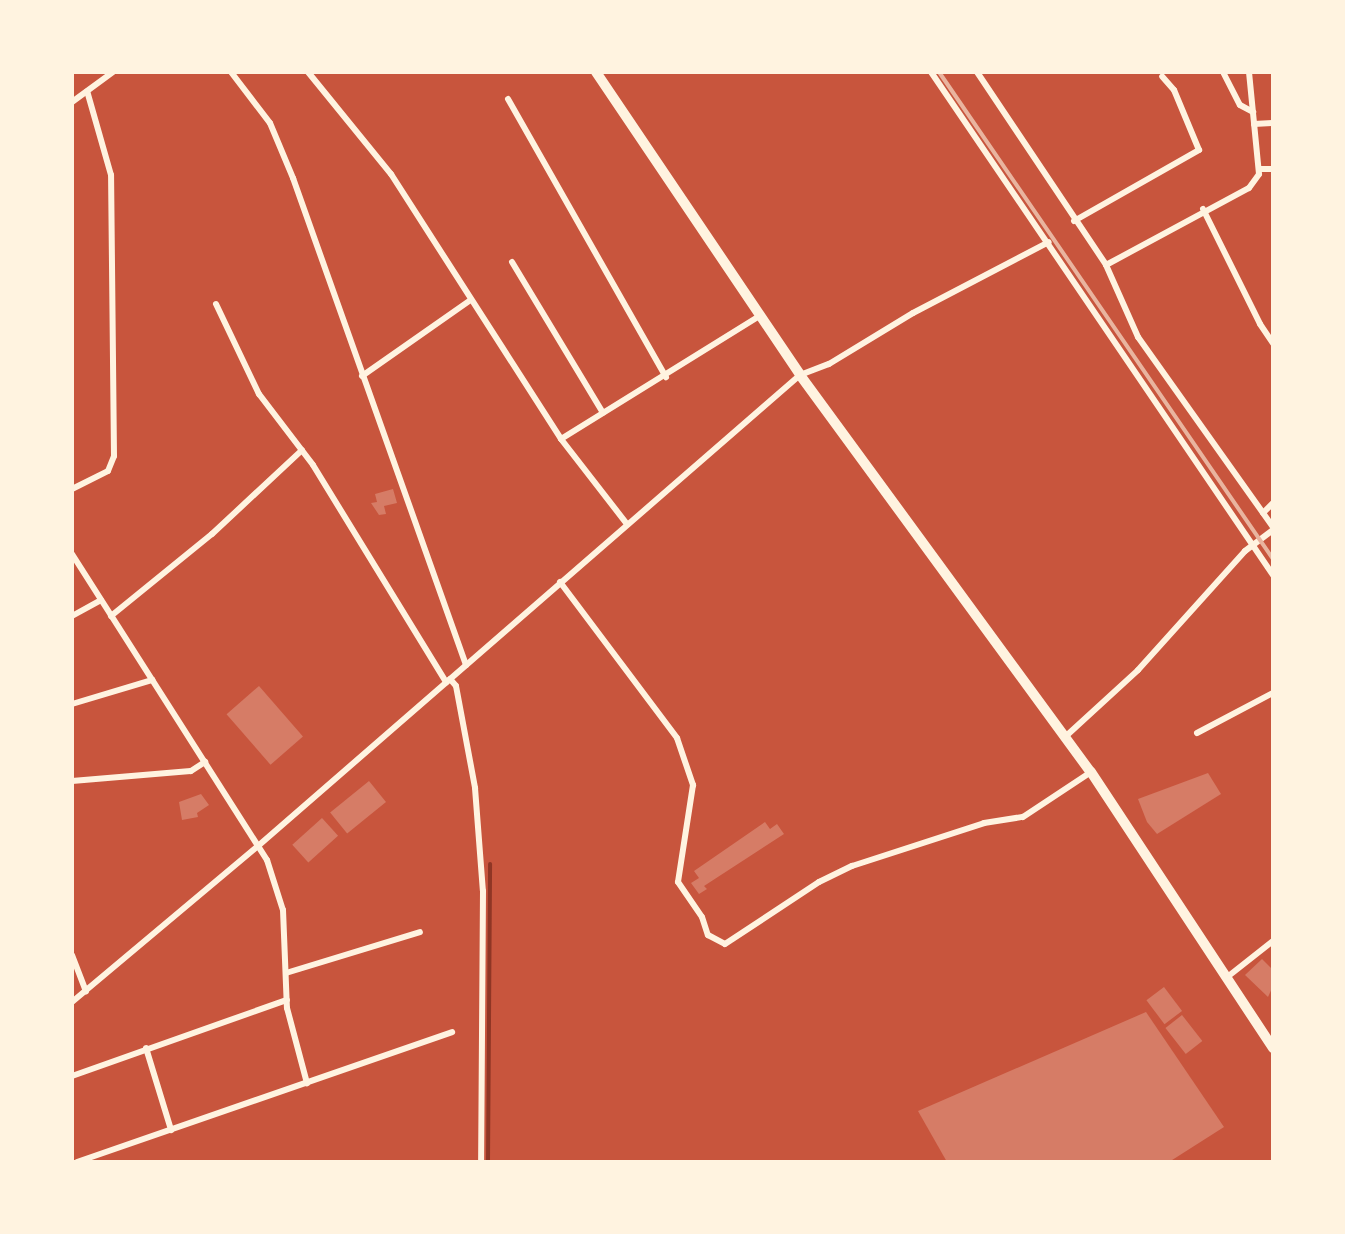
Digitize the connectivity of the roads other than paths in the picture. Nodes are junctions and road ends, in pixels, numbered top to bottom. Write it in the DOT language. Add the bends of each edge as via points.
graph roads {
  1 [pos="113,72"];
  2 [pos="231,72"];
  3 [pos="308,72"];
  4 [pos="596,72"];
  5 [pos="931,72"];
  6 [pos="977,72"];
  7 [pos="1223,72"];
  8 [pos="1249,72"];
  9 [pos="1162,76"];
  10 [pos="87,91"];
  11 [pos="508,99"];
  12 [pos="72,102"];
  13 [pos="1253,112"];
  14 [pos="1273,123"];
  15 [pos="1254,124"];
  16 [pos="1259,169"];
  17 [pos="1273,169"];
  18 [pos="1203,209"];
  19 [pos="1074,221"];
  20 [pos="1049,242"];
  21 [pos="512,262"];
  22 [pos="1106,265"];
  23 [pos="469,301"];
  24 [pos="216,304"];
  25 [pos="759,316"];
  26 [pos="1273,343"];
  27 [pos="800,375"];
  28 [pos="362,376"];
  29 [pos="666,377"];
  30 [pos="603,413"];
  31 [pos="561,439"];
  32 [pos="302,450"];
  33 [pos="72,489"];
  34 [pos="1273,503"];
  35 [pos="1263,513"];
  36 [pos="627,524"];
  37 [pos="1273,528"];
  38 [pos="1253,546"];
  39 [pos="72,554"];
  40 [pos="1273,575"];
  41 [pos="560,582"];
  42 [pos="101,600"];
  43 [pos="72,616"];
  44 [pos="111,616"];
  45 [pos="466,665"];
  46 [pos="152,680"];
  47 [pos="448,681"];
  48 [pos="1273,693"];
  49 [pos="72,704"];
  50 [pos="1197,733"];
  51 [pos="1065,737"];
  52 [pos="205,762"];
  53 [pos="1091,772"];
  54 [pos="72,781"];
  55 [pos="258,846"];
  56 [pos="420,932"];
  57 [pos="1273,941"];
  58 [pos="72,955"];
  59 [pos="286,973"];
  60 [pos="1226,978"];
  61 [pos="86,991"];
  62 [pos="287,1000"];
  63 [pos="72,1002"];
  64 [pos="452,1032"];
  65 [pos="146,1048"];
  66 [pos="1273,1048"];
  67 [pos="72,1076"];
  68 [pos="307,1083"];
  69 [pos="171,1130"];
  70 [pos="77,1162"];
  71 [pos="481,1162"];
  1 -- 10 [label="street"];
  2 -- 28 [label="street" via="270,123"];
  3 -- 23 [label="street" via="391,174"];
  4 -- 25 [label="highway"];
  5 -- 20 [label="street"];
  6 -- 19 [label="street"];
  7 -- 13 [label="street" via="1240,105"];
  8 -- 13 [label="street"];
  9 -- 19 [label="street" via="1174,90 1199,150"];
  10 -- 12 [label="street"];
  10 -- 33 [label="street" via="111,175 114,456 108,471"];
  11 -- 29 [label="street"];
  13 -- 15 [label="street"];
  14 -- 15 [label="street"];
  15 -- 16 [label="street"];
  16 -- 17 [label="street"];
  16 -- 18 [label="street" via="1249,188"];
  18 -- 22 [label="street"];
  18 -- 26 [label="street"];
  19 -- 22 [label="street"];
  20 -- 27 [label="street"];
  20 -- 38 [label="street"];
  21 -- 30 [label="street"];
  22 -- 35 [label="street" via="1138,337"];
  23 -- 28 [label="street"];
  23 -- 31 [label="street"];
  24 -- 32 [label="street" via="259,394"];
  25 -- 27 [label="highway"];
  25 -- 29 [label="street"];
  27 -- 36 [label="street"];
  27 -- 51 [label="highway"];
  28 -- 45 [label="street"];
  29 -- 30 [label="street"];
  30 -- 31 [label="street"];
  31 -- 36 [label="street"];
  32 -- 44 [label="street" via="212,534"];
  32 -- 47 [label="street"];
  34 -- 35 [label="street"];
  35 -- 37 [label="street"];
  36 -- 41 [label="street"];
  37 -- 38 [label="street"];
  38 -- 40 [label="street"];
  38 -- 51 [label="street" via="1138,670"];
  39 -- 42 [label="street"];
  41 -- 45 [label="street"];
  41 -- 53 [label="street" via="677,738 693,785 678,882 708,935 725,944 852,866 984,823 1023,817"];
  42 -- 43 [label="street"];
  42 -- 44 [label="street"];
  44 -- 46 [label="street"];
  45 -- 47 [label="street"];
  46 -- 49 [label="street"];
  46 -- 52 [label="street"];
  47 -- 55 [label="street"];
  47 -- 71 [label="street" via="456,686 475,788 482,876"];
  48 -- 50 [label="street"];
  51 -- 53 [label="highway"];
  52 -- 54 [label="street" via="191,771"];
  52 -- 55 [label="street"];
  53 -- 60 [label="highway"];
  55 -- 59 [label="street" via="283,910"];
  55 -- 61 [label="street"];
  56 -- 59 [label="street"];
  57 -- 60 [label="street"];
  58 -- 61 [label="street"];
  59 -- 62 [label="street"];
  60 -- 66 [label="highway"];
  61 -- 63 [label="street"];
  62 -- 65 [label="street"];
  62 -- 68 [label="street"];
  64 -- 68 [label="street"];
  65 -- 67 [label="street"];
  65 -- 69 [label="street"];
  68 -- 69 [label="street"];
  69 -- 70 [label="street"];
}
